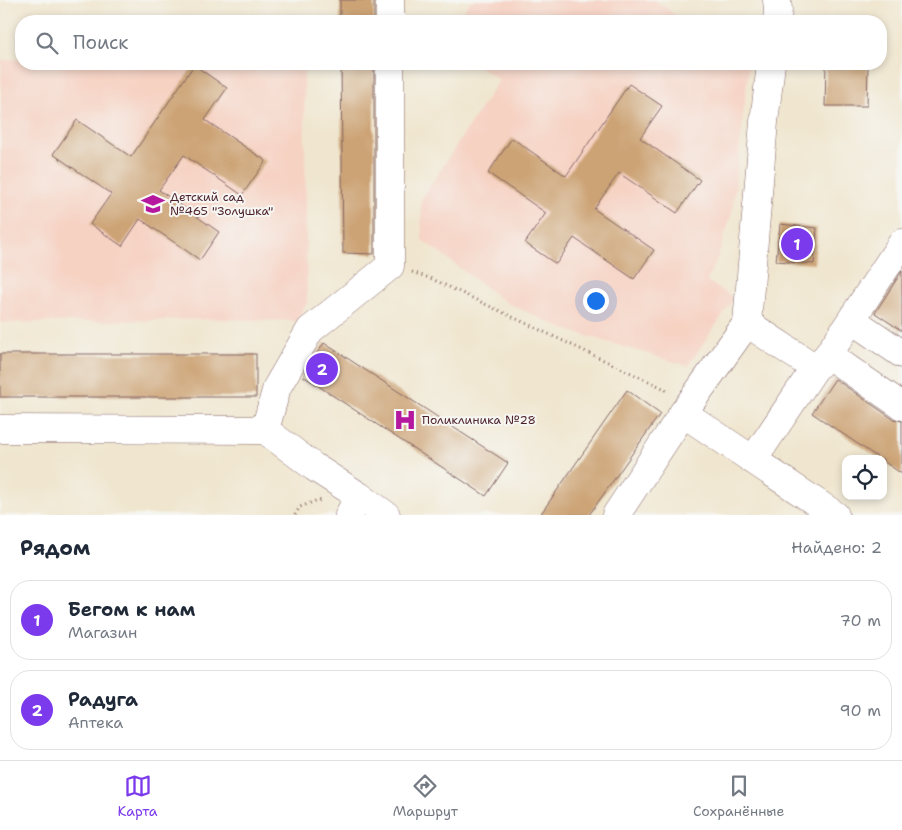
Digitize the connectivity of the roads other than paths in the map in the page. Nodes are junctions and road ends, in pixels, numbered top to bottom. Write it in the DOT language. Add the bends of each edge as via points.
graph roads {
  1 [pos="390,0"];
  2 [pos="777,0"];
  3 [pos="390,15"];
  4 [pos="778,15"];
  5 [pos="390,70"];
  6 [pos="770,70"];
  7 [pos="902,243"];
  8 [pos="852,320"];
  9 [pos="747,323"];
  10 [pos="902,354"];
  11 [pos="821,361"];
  12 [pos="902,406"];
  13 [pos="683,413"];
  14 [pos="0,429"];
  15 [pos="265,430"];
  16 [pos="753,460"];
  17 [pos="345,505"];
  18 [pos="386,515"];
  19 [pos="616,515"];
  20 [pos="835,515"];
  1 -- 3 [label="lane"];
  2 -- 4 [label="lane"];
  5 -- 15 [label="lane" via="390,266 310,330 277,386"];
  6 -- 9 [label="lane"];
  7 -- 8 [label="lane"];
  8 -- 10 [label="lane"];
  8 -- 11 [label="lane"];
  9 -- 11 [label="lane"];
  9 -- 13 [label="lane"];
  11 -- 12 [label="lane"];
  11 -- 16 [label="lane"];
  13 -- 16 [label="lane"];
  13 -- 19 [label="lane"];
  14 -- 15 [label="lane"];
  15 -- 17 [label="lane" via="314,467"];
  16 -- 20 [label="lane"];
  17 -- 18 [label="lane"];
}
